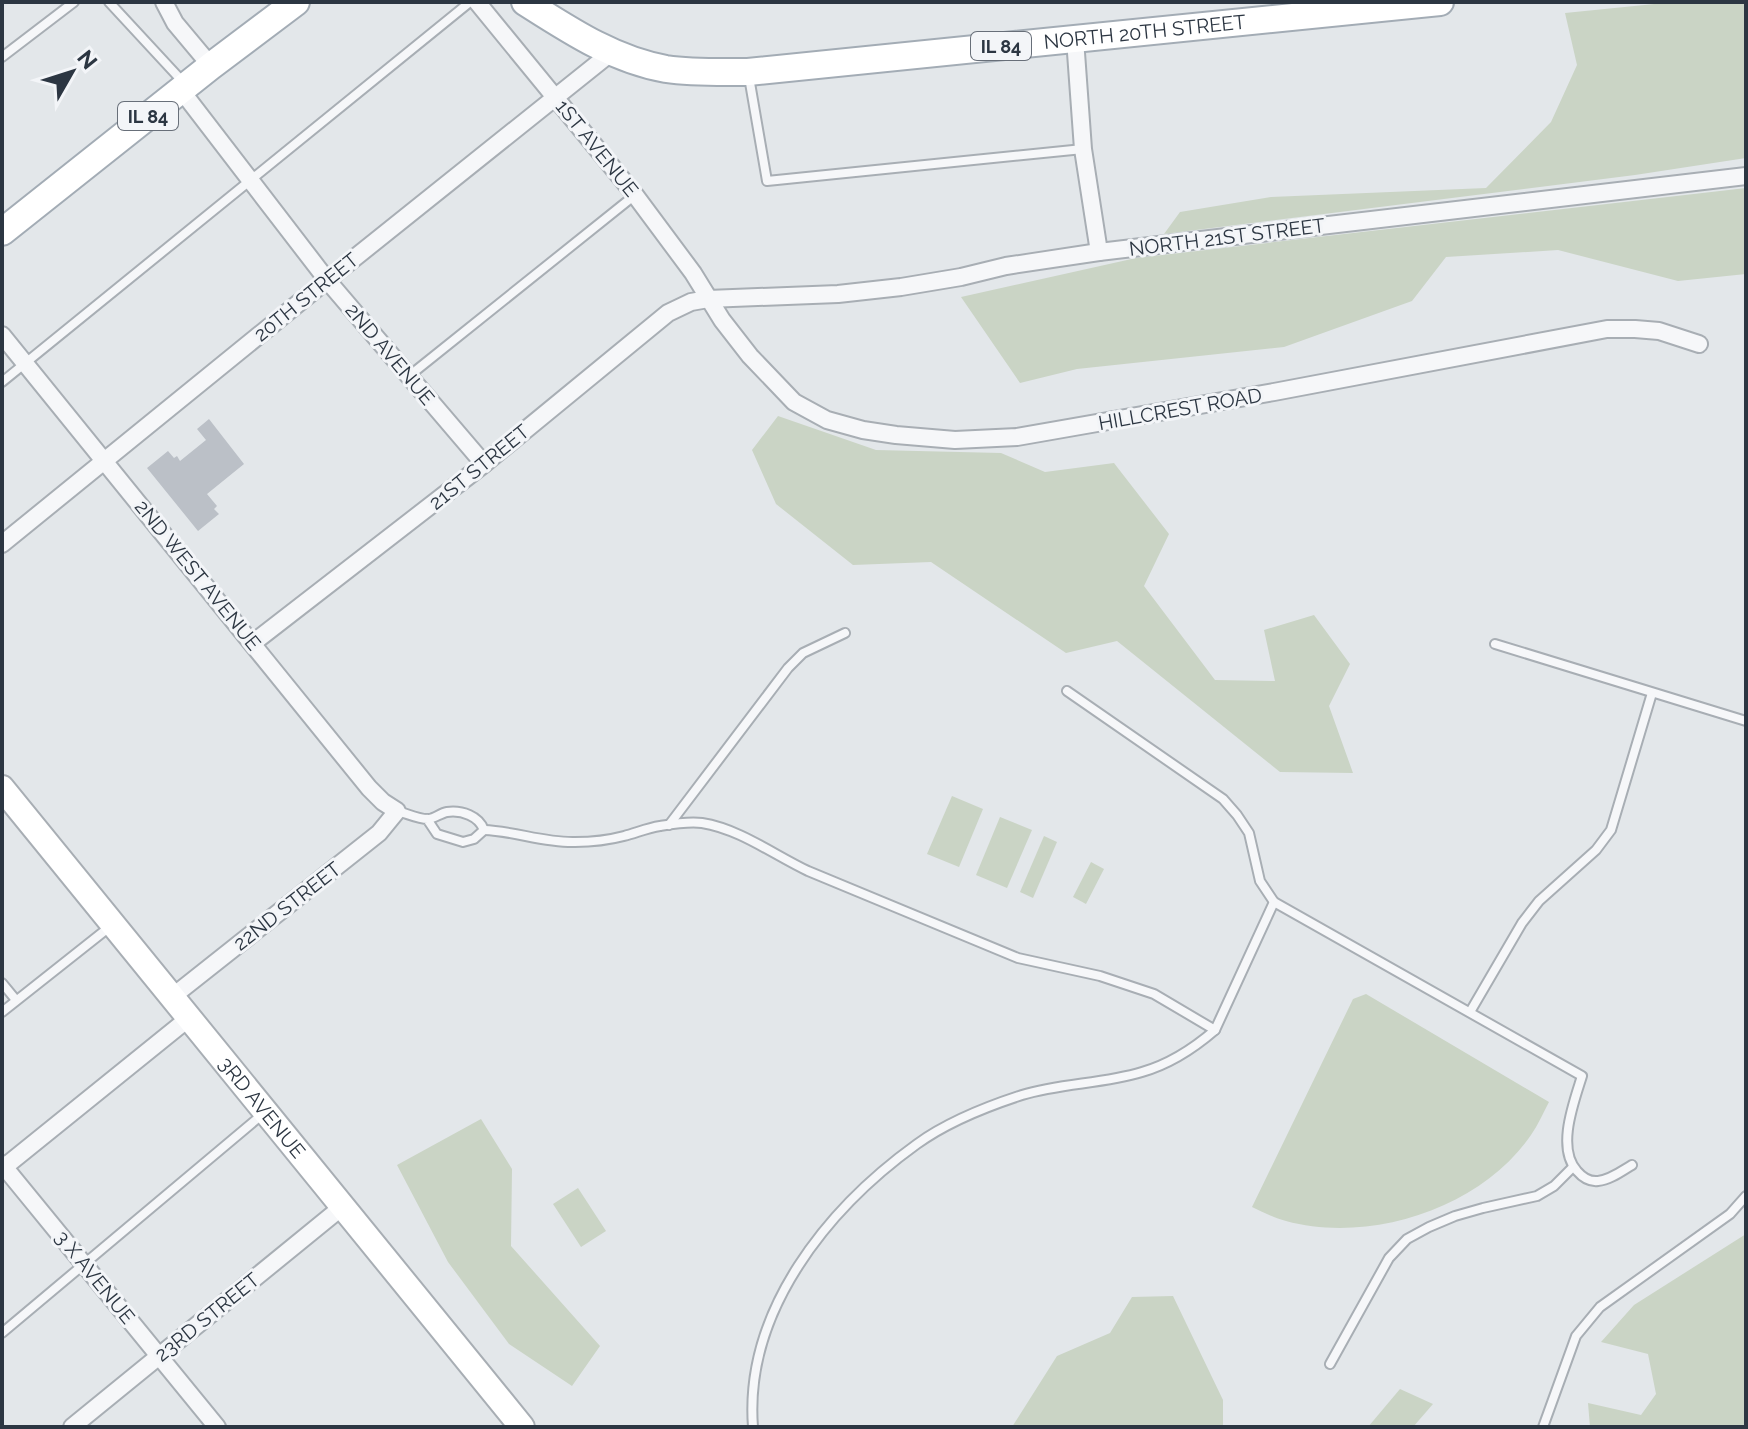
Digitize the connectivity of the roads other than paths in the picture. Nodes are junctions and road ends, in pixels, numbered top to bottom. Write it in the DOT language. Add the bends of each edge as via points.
graph roads {
  1 [pos="74,2"];
  2 [pos="109,2"];
  3 [pos="164,2"];
  4 [pos="296,2"];
  5 [pos="470,2"];
  6 [pos="477,2"];
  7 [pos="525,2"];
  8 [pos="1440,2"];
  9 [pos="1392,4"];
  10 [pos="1075,39"];
  11 [pos="612,52"];
  12 [pos="2,57"];
  13 [pos="211,66"];
  14 [pos="748,72"];
  15 [pos="184,88"];
  16 [pos="555,96"];
  17 [pos="1083,149"];
  18 [pos="1746,176"];
  19 [pos="249,179"];
  20 [pos="635,195"];
  21 [pos="2,232"];
  22 [pos="1099,252"];
  23 [pos="327,280"];
  24 [pos="708,299"];
  25 [pos="2,335"];
  26 [pos="1699,344"];
  27 [pos="25,363"];
  28 [pos="409,376"];
  29 [pos="2,382"];
  30 [pos="104,459"];
  31 [pos="484,464"];
  32 [pos="2,544"];
  33 [pos="845,633"];
  34 [pos="253,643"];
  35 [pos="1495,644"];
  36 [pos="1067,691"];
  37 [pos="1652,693"];
  38 [pos="1746,721"];
  39 [pos="2,788"];
  40 [pos="397,811"];
  41 [pos="427,819"];
  42 [pos="669,825"];
  43 [pos="484,830"];
  44 [pos="1274,902"];
  45 [pos="113,924"];
  46 [pos="2,983"];
  47 [pos="172,997"];
  48 [pos="16,1000"];
  49 [pos="2,1012"];
  50 [pos="1470,1012"];
  51 [pos="189,1018"];
  52 [pos="1215,1030"];
  53 [pos="265,1112"];
  54 [pos="1632,1165"];
  55 [pos="3,1167"];
  56 [pos="1573,1167"];
  57 [pos="1746,1196"];
  58 [pos="342,1207"];
  59 [pos="85,1264"];
  60 [pos="2,1333"];
  61 [pos="159,1356"];
  62 [pos="1330,1364"];
  63 [pos="72,1427"];
  64 [pos="217,1427"];
  65 [pos="522,1427"];
  66 [pos="753,1427"];
  67 [pos="1543,1427"];
  1 -- 12 [label="lane"];
  2 -- 15 [label="lane"];
  3 -- 13 [label="street"];
  4 -- 13 [label="main road, IL 84"];
  5 -- 19 [label="lane"];
  6 -- 16 [label="street, 1ST AVENUE"];
  7 -- 11 [label="main road, IL 84"];
  8 -- 9 [label="main road, NORTH 20TH STREET / IL 84"];
  9 -- 10 [label="main road, NORTH 20TH STREET / IL 84"];
  10 -- 14 [label="main road, NORTH 20TH STREET / IL 84"];
  10 -- 17 [label="street"];
  11 -- 14 [label="main road, NORTH 20TH STREET / IL 84" via="665,69"];
  11 -- 16 [label="street, 20TH STREET"];
  13 -- 15 [label="main road, IL 84"];
  14 -- 17 [label="lane" via="767,181"];
  15 -- 19 [label="street, 2ND AVENUE"];
  15 -- 21 [label="main road, IL 84"];
  16 -- 20 [label="street, 1ST AVENUE"];
  16 -- 23 [label="street, 20TH STREET"];
  17 -- 22 [label="street"];
  18 -- 22 [label="street, NORTH 21ST STREET"];
  19 -- 23 [label="street, 2ND AVENUE"];
  19 -- 27 [label="lane"];
  20 -- 24 [label="street, 1ST AVENUE"];
  20 -- 28 [label="lane"];
  22 -- 24 [label="street, NORTH 21ST STREET" via="901,287"];
  23 -- 28 [label="street, 2ND AVENUE"];
  23 -- 30 [label="street, 20TH STREET"];
  24 -- 26 [label="street, HILLCREST ROAD" via="750,356 794,402 827,420 863,430 955,440 1017,437 1120,420 1607,329 1659,331"];
  24 -- 31 [label="street, 21ST STREET" via="668,313"];
  25 -- 27 [label="street, 2ND WEST AVENUE"];
  27 -- 29 [label="lane"];
  27 -- 30 [label="street, 2ND WEST AVENUE"];
  28 -- 31 [label="street, 2ND AVENUE"];
  30 -- 32 [label="street, 20TH STREET"];
  30 -- 34 [label="street, 2ND WEST AVENUE"];
  31 -- 34 [label="street, 21ST STREET"];
  33 -- 42 [label="lane" via="803,653 788,668"];
  34 -- 40 [label="street, 2ND WEST AVENUE" via="369,788"];
  35 -- 37 [label="lane"];
  36 -- 44 [label="lane" via="1223,799 1249,833 1260,881"];
  37 -- 38 [label="lane"];
  37 -- 50 [label="lane" via="1611,830 1539,901"];
  39 -- 45 [label="street, 3RD AVENUE"];
  40 -- 41 [label="lane"];
  40 -- 47 [label="street, 22ND STREET" via="379,833"];
  41 -- 43 [label="lane" via="460,813 473,816"];
  41 -- 43 [label="lane" via="437,834 463,842"];
  42 -- 43 [label="lane" via="578,842"];
  42 -- 52 [label="lane" via="718,827 808,871 1018,958 1154,994"];
  44 -- 50 [label="lane"];
  44 -- 52 [label="lane"];
  45 -- 47 [label="street, 3RD AVENUE"];
  45 -- 48 [label="lane"];
  46 -- 48 [label="lane"];
  47 -- 51 [label="street, 3RD AVENUE"];
  48 -- 49 [label="lane"];
  50 -- 56 [label="lane" via="1582,1076 1569,1124 1567,1151"];
  51 -- 53 [label="street, 3RD AVENUE"];
  51 -- 55 [label="street"];
  52 -- 66 [label="lane" via="1177,1058 1142,1072 1023,1095 967,1117 919,1142 877,1176 811,1246 790,1278 763,1344 754,1383"];
  53 -- 58 [label="street, 3RD AVENUE"];
  53 -- 59 [label="lane"];
  54 -- 56 [label="lane" via="1597,1182 1584,1179"];
  55 -- 59 [label="street, 3 X AVENUE"];
  56 -- 62 [label="lane" via="1537,1196 1455,1216 1407,1239 1389,1258"];
  57 -- 67 [label="lane" via="1730,1214 1600,1307 1576,1336"];
  58 -- 61 [label="street, 23RD STREET"];
  58 -- 65 [label="street, 3RD AVENUE"];
  59 -- 60 [label="lane"];
  59 -- 61 [label="street, 3 X AVENUE"];
  61 -- 63 [label="street, 23RD STREET"];
  61 -- 64 [label="street, 3 X AVENUE"];
}
